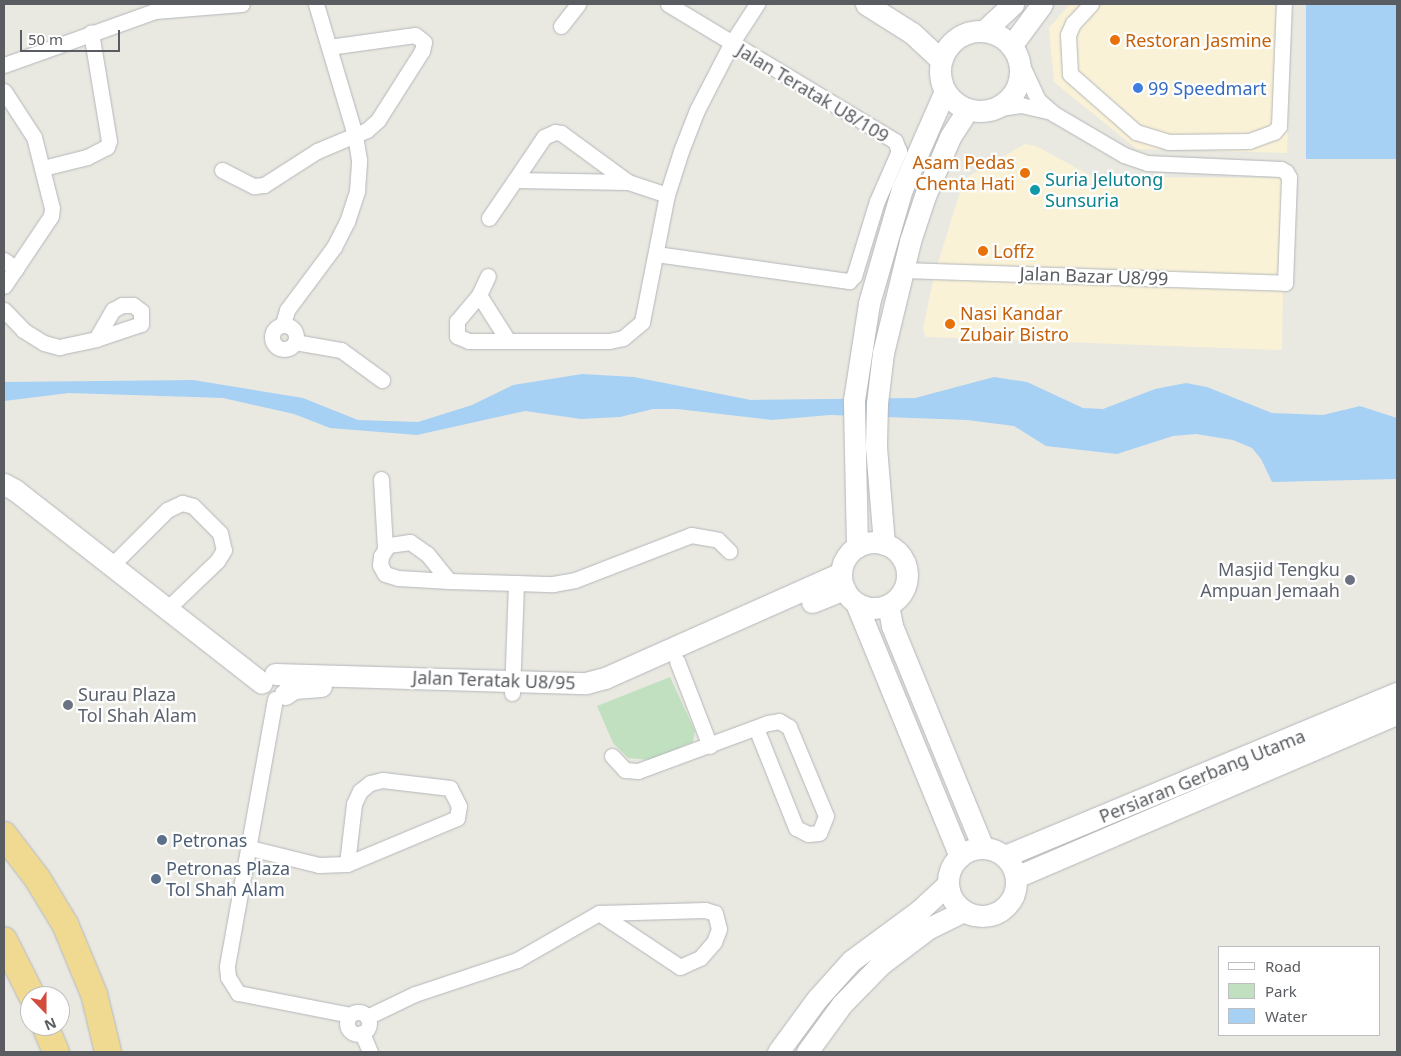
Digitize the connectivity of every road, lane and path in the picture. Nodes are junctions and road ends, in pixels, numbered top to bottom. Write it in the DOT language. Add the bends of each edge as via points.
graph roads {
  1 [pos="242,4"];
  2 [pos="316,4"];
  3 [pos="578,4"];
  4 [pos="668,4"];
  5 [pos="756,4"];
  6 [pos="866,4"];
  7 [pos="888,4"];
  8 [pos="1013,4"];
  9 [pos="1042,4"];
  10 [pos="1092,4"];
  11 [pos="1284,4"];
  12 [pos="561,26"];
  13 [pos="984,31"];
  14 [pos="91,32"];
  15 [pos="957,38"];
  16 [pos="731,44"];
  17 [pos="329,47"];
  18 [pos="1015,52"];
  19 [pos="941,60"];
  20 [pos="4,65"];
  21 [pos="4,91"];
  22 [pos="945,91"];
  23 [pos="993,108"];
  24 [pos="968,109"];
  25 [pos="1054,114"];
  26 [pos="1136,132"];
  27 [pos="355,135"];
  28 [pos="1124,155"];
  29 [pos="43,168"];
  30 [pos="222,170"];
  31 [pos="515,180"];
  32 [pos="628,182"];
  33 [pos="666,195"];
  34 [pos="489,218"];
  35 [pos="656,254"];
  36 [pos="4,260"];
  37 [pos="16,269"];
  38 [pos="903,270"];
  39 [pos="488,276"];
  40 [pos="4,287"];
  41 [pos="479,295"];
  42 [pos="4,304"];
  43 [pos="4,310"];
  44 [pos="283,324"];
  45 [pos="96,338"];
  46 [pos="507,339"];
  47 [pos="295,342"];
  48 [pos="382,380"];
  49 [pos="381,480"];
  50 [pos="4,484"];
  51 [pos="884,544"];
  52 [pos="385,548"];
  53 [pos="857,548"];
  54 [pos="729,551"];
  55 [pos="112,565"];
  56 [pos="449,581"];
  57 [pos="516,584"];
  58 [pos="847,588"];
  59 [pos="888,605"];
  60 [pos="168,608"];
  61 [pos="677,661"];
  62 [pos="274,687"];
  63 [pos="513,687"];
  64 [pos="1397,693"];
  65 [pos="1397,714"];
  66 [pos="756,728"];
  67 [pos="710,746"];
  68 [pos="612,756"];
  69 [pos="4,835"];
  70 [pos="250,848"];
  71 [pos="983,848"];
  72 [pos="960,856"];
  73 [pos="1005,856"];
  74 [pos="347,864"];
  75 [pos="1016,877"];
  76 [pos="948,884"];
  77 [pos="964,911"];
  78 [pos="599,913"];
  79 [pos="4,940"];
  80 [pos="27,986"];
  81 [pos="350,1015"];
  82 [pos="367,1017"];
  83 [pos="362,1034"];
  84 [pos="49,1036"];
  85 [pos="56,1052"];
  86 [pos="108,1052"];
  87 [pos="370,1052"];
  88 [pos="778,1052"];
  89 [pos="806,1052"];
  1 -- 14 [label="street" via="155,11"];
  2 -- 17 [label="street"];
  3 -- 12 [label="street"];
  4 -- 16 [label="street"];
  5 -- 16 [label="street"];
  6 -- 19 [label="street" via="912,33"];
  7 -- 15 [label="street" via="927,29"];
  8 -- 13 [label="street"];
  9 -- 18 [label="street"];
  10 -- 26 [label="street" via="1073,23 1068,35 1070,74"];
  11 -- 26 [label="street" via="1279,126 1266,137 1249,141 1168,142"];
  13 -- 15 [label="street"];
  13 -- 18 [label="street" via="1004,38"];
  14 -- 20 [label="street"];
  14 -- 29 [label="street" via="109,141 107,147 87,157"];
  15 -- 19 [label="street"];
  16 -- 33 [label="street" via="697,110"];
  16 -- 35 [label="street, Jalan Teratak U8/109" via="895,141 898,147 854,276 849,281"];
  17 -- 27 [label="street"];
  17 -- 27 [label="street" via="415,35 424,42 378,120"];
  18 -- 23 [label="street" via="1020,70 1013,94"];
  18 -- 25 [label="street" via="1038,100"];
  19 -- 22 [label="street" via="940,76"];
  21 -- 29 [label="street" via="34,137"];
  22 -- 24 [label="street" via="951,99"];
  22 -- 53 [label="street" via="897,205 869,303 860,352 854,444"];
  23 -- 24 [label="street"];
  23 -- 25 [label="street" via="1035,106"];
  24 -- 38 [label="street" via="950,137 925,196"];
  25 -- 28 [label="street"];
  26 -- 28 [label="street"];
  27 -- 30 [label="street" via="317,151 264,185 254,186"];
  27 -- 44 [label="street" via="359,160 357,184 347,222 334,247 287,310"];
  28 -- 38 [label="street, Jalan Bazar U8/99" via="1147,163 1281,169 1286,172 1289,177 1285,283"];
  29 -- 37 [label="street" via="51,216"];
  31 -- 32 [label="street"];
  31 -- 32 [label="street" via="544,137 555,132 561,133"];
  31 -- 34 [label="street"];
  32 -- 33 [label="street"];
  33 -- 35 [label="street"];
  35 -- 46 [label="street" via="646,314 636,330 608,341"];
  36 -- 37 [label="street"];
  37 -- 40 [label="street"];
  38 -- 51 [label="street" via="883,353 877,403 876,446"];
  39 -- 41 [label="street"];
  40 -- 42 [label="street" via="7,299"];
  41 -- 46 [label="street"];
  41 -- 46 [label="street" via="461,312 457,336 469,341"];
  43 -- 45 [label="street" via="23,330 44,343 59,347"];
  44 -- 47 [label="street" via="294,329"];
  44 -- 47 [label="street" via="273,330 274,345 286,349"];
  47 -- 48 [label="street" via="341,350"];
  49 -- 52 [label="street"];
  50 -- 55 [label="street"];
  51 -- 53 [label="street" via="875,542"];
  51 -- 59 [label="street" via="902,557 907,579 904,590"];
  52 -- 56 [label="street" via="397,542 410,542 427,554"];
  52 -- 56 [label="street" via="380,565 388,576"];
  53 -- 58 [label="street" via="849,554"];
  54 -- 57 [label="street" via="718,540 691,535 576,580"];
  55 -- 60 [label="street"];
  55 -- 60 [label="street" via="167,510 182,503 193,506 220,533 224,550 218,561"];
  56 -- 57 [label="street"];
  57 -- 63 [label="street"];
  58 -- 59 [label="street" via="866,608"];
  58 -- 61 [label="street, Jalan Teratak U8/95"];
  58 -- 63 [label="street, Jalan Teratak U8/95" via="605,678 576,684"];
  58 -- 72 [label="street"];
  59 -- 71 [label="street" via="892,626"];
  60 -- 62 [label="street"];
  61 -- 63 [label="street, Jalan Teratak U8/95" via="596,694"];
  61 -- 67 [label="street"];
  62 -- 63 [label="street, Jalan Teratak U8/95"];
  62 -- 70 [label="street"];
  64 -- 73 [label="street, Persiaran Gerbang Utama"];
  65 -- 75 [label="street, Persiaran Gerbang Utama"];
  66 -- 66 [label="street" via="779,721 789,727 826,816 819,833 808,834 796,828"];
  66 -- 67 [label="street"];
  67 -- 68 [label="street" via="638,771 625,770"];
  69 -- 86 [label="highway" via="38,878 64,924 94,994"];
  70 -- 74 [label="street" via="319,865"];
  70 -- 81 [label="street" via="227,967 232,986 238,993"];
  71 -- 72 [label="street"];
  71 -- 73 [label="street"];
  72 -- 76 [label="street" via="951,869"];
  73 -- 75 [label="street"];
  74 -- 74 [label="street" via="354,804 360,791 370,783 382,780 450,788 459,806 457,818"];
  75 -- 77 [label="street" via="1012,898 1001,910 986,916"];
  76 -- 77 [label="street" via="950,895"];
  76 -- 88 [label="street" via="920,910 851,961 817,999"];
  77 -- 89 [label="street" via="929,928 880,965 842,1004"];
  78 -- 78 [label="street" via="680,967 700,958 714,942 720,928 715,913 705,910"];
  78 -- 82 [label="street" via="517,960 415,994"];
  79 -- 80 [label="highway"];
  81 -- 82 [label="street" via="359,1012"];
  81 -- 83 [label="street" via="349,1029 354,1034"];
  82 -- 83 [label="street" via="368,1028"];
  83 -- 87 [label="street"];
  84 -- 85 [label="highway"];
}
